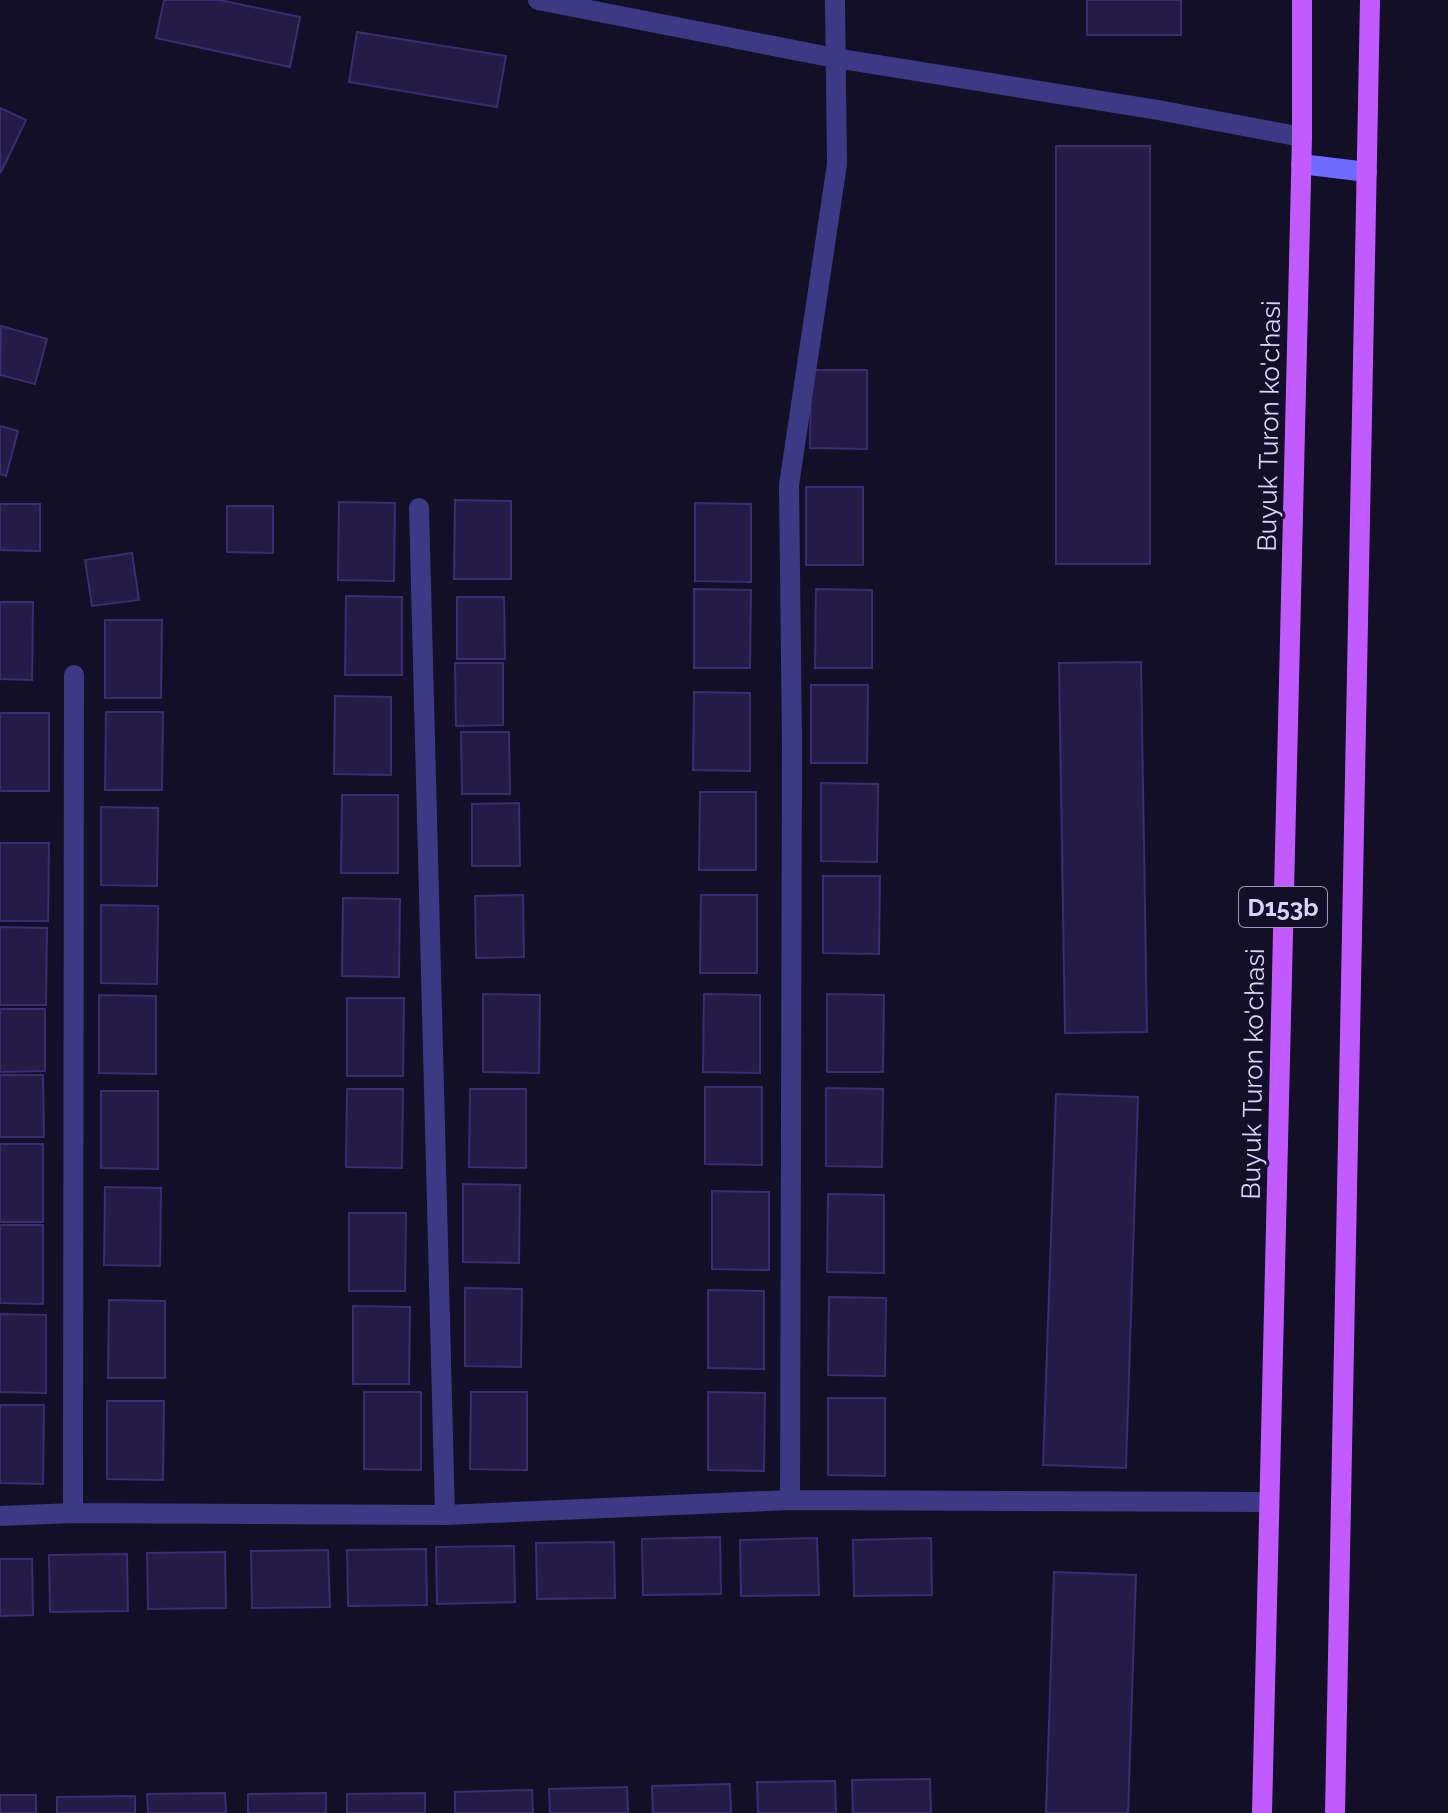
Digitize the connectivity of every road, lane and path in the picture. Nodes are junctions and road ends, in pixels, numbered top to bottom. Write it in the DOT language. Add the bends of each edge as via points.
graph roads {
  1 [pos="538,0"];
  2 [pos="835,0"];
  3 [pos="1302,0"];
  4 [pos="1370,0"];
  5 [pos="835,58"];
  6 [pos="1302,137"];
  7 [pos="1301,164"];
  8 [pos="1367,172"];
  9 [pos="419,508"];
  10 [pos="74,675"];
  11 [pos="790,1500"];
  12 [pos="1268,1502"];
  13 [pos="73,1513"];
  14 [pos="445,1515"];
  15 [pos="0,1516"];
  16 [pos="1262,1813"];
  17 [pos="1335,1813"];
  1 -- 5 [label="street"];
  2 -- 5 [label="street"];
  3 -- 6 [label="main road, Buyuk Turon ko'chasi / D153b"];
  4 -- 8 [label="main road, D153b"];
  5 -- 6 [label="street"];
  5 -- 11 [label="street" via="837,164 789,485"];
  6 -- 7 [label="main road, Buyuk Turon ko'chasi / D153b"];
  7 -- 8 [label="main road"];
  7 -- 12 [label="main road, Buyuk Turon ko'chasi / D153b"];
  8 -- 17 [label="main road, D153b"];
  9 -- 14 [label="street"];
  10 -- 13 [label="street"];
  11 -- 12 [label="street"];
  11 -- 14 [label="street"];
  12 -- 16 [label="main road, Buyuk Turon ko'chasi / D153b"];
  13 -- 14 [label="street"];
  13 -- 15 [label="street"];
}
